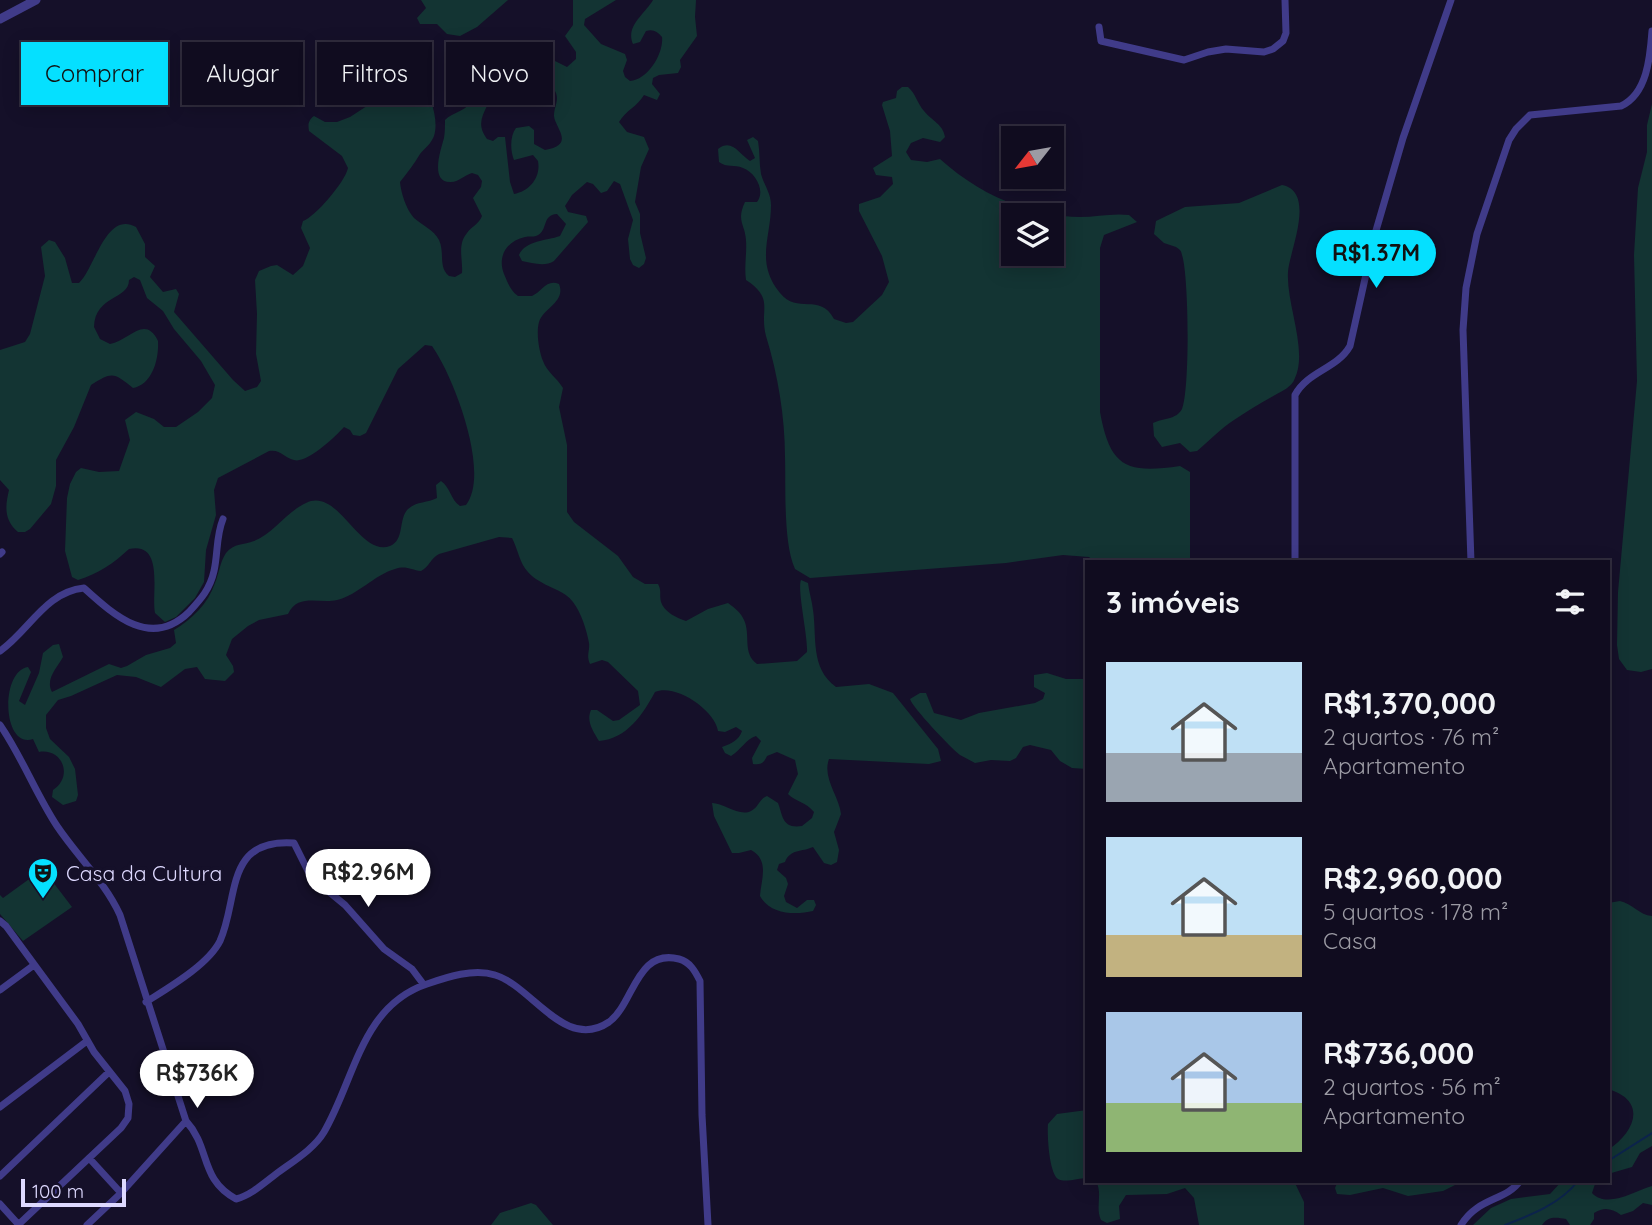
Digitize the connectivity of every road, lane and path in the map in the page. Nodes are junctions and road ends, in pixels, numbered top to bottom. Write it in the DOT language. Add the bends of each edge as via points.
graph roads {
  1 [pos="36,0"];
  2 [pos="1285,0"];
  3 [pos="1451,0"];
  4 [pos="0,19"];
  5 [pos="1100,27"];
  6 [pos="1652,31"];
  7 [pos="223,519"];
  8 [pos="1296,560"];
  9 [pos="1471,560"];
  10 [pos="0,651"];
  11 [pos="0,726"];
  12 [pos="0,921"];
  13 [pos="34,965"];
  14 [pos="424,985"];
  15 [pos="0,990"];
  16 [pos="146,1002"];
  17 [pos="87,1041"];
  18 [pos="109,1072"];
  19 [pos="0,1107"];
  20 [pos="186,1121"];
  21 [pos="89,1158"];
  22 [pos="0,1176"];
  23 [pos="1518,1183"];
  24 [pos="121,1193"];
  25 [pos="0,1204"];
  26 [pos="18,1225"];
  27 [pos="87,1225"];
  28 [pos="708,1225"];
  29 [pos="1461,1225"];
  1 -- 4 [label="street"];
  2 -- 5 [label="street" via="1283,41 1264,51 1226,49 1184,60 1101,41"];
  3 -- 8 [label="street" via="1402,138 1350,346 1300,385 1295,395"];
  6 -- 9 [label="street" via="1640,89 1631,101 1621,106 1530,115 1509,140 1477,234 1466,288 1463,330"];
  7 -- 10 [label="street" via="206,595 178,622 160,628 136,627 84,588 70,589 55,596"];
  11 -- 16 [label="street" via="57,825 112,898"];
  12 -- 13 [label="street"];
  13 -- 15 [label="street"];
  13 -- 17 [label="street"];
  14 -- 16 [label="street" via="311,877 294,843 282,842 255,851 244,862 237,873 220,941 210,954"];
  14 -- 20 [label="street" via="383,1012 361,1045 323,1134 246,1196 236,1199 213,1181"];
  14 -- 28 [label="street" via="471,973 494,975 506,979 565,1025 598,1028 618,1013 650,964 674,958 687,963 700,981"];
  16 -- 20 [label="street"];
  17 -- 18 [label="street"];
  17 -- 19 [label="street"];
  18 -- 21 [label="street" via="125,1091 128,1118"];
  18 -- 22 [label="street"];
  20 -- 24 [label="street"];
  21 -- 24 [label="street"];
  21 -- 26 [label="street"];
  23 -- 29 [label="street" via="1468,1213"];
  24 -- 27 [label="street"];
  25 -- 26 [label="street"];
}
